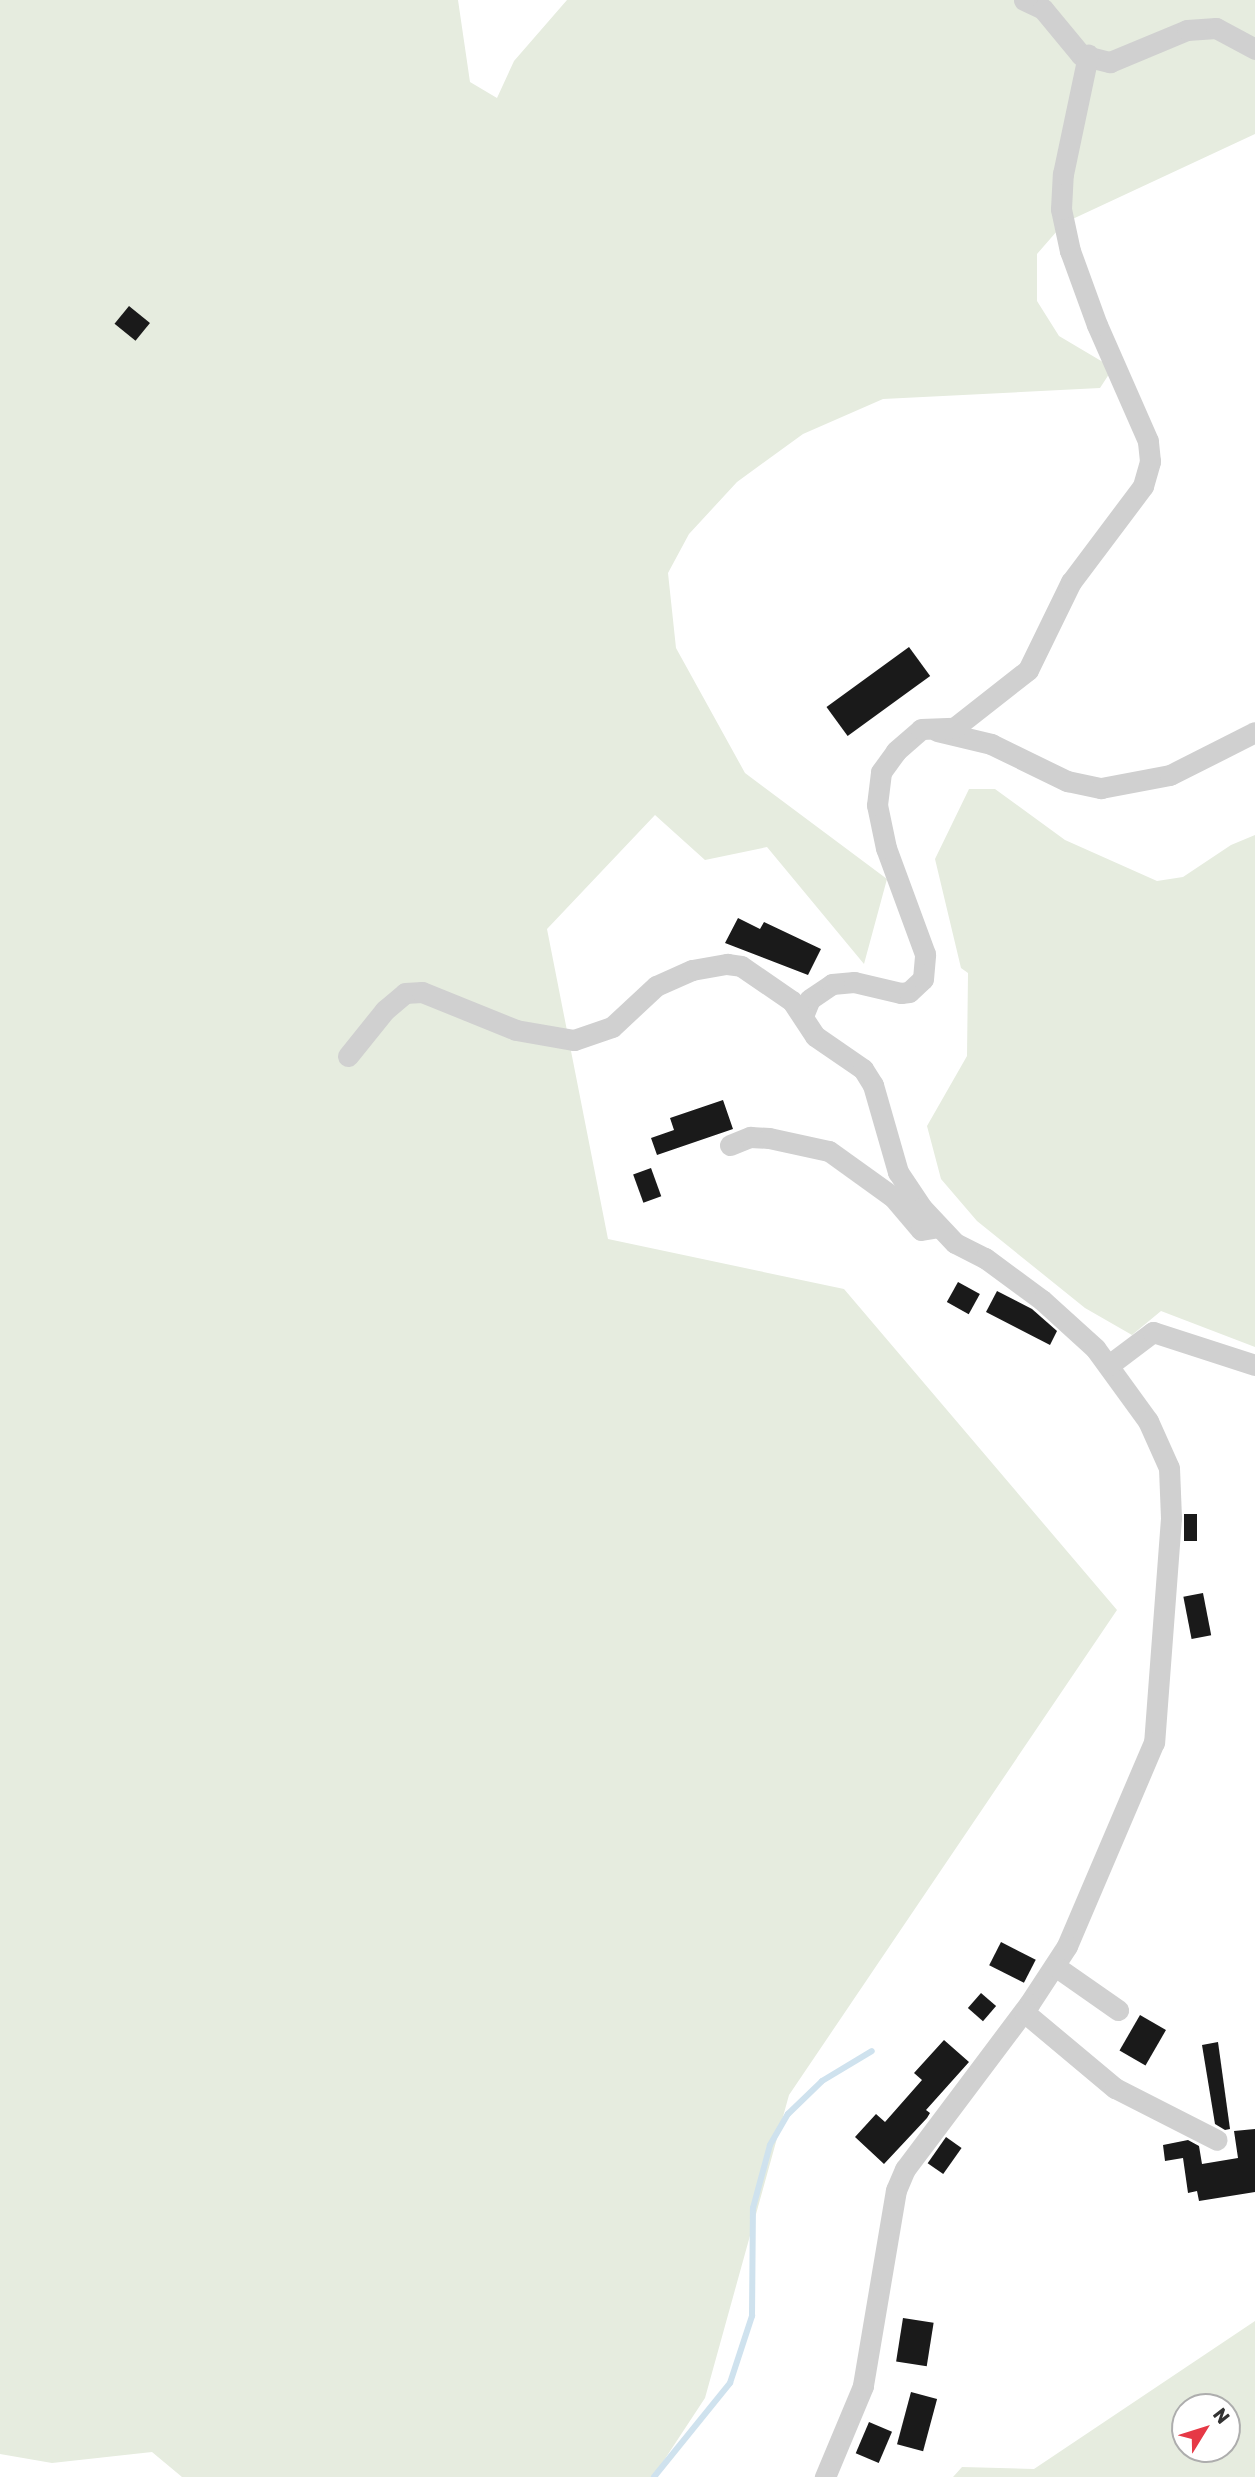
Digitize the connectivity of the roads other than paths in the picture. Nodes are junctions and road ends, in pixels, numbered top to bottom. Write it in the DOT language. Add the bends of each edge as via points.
graph roads {
  1 [pos="1024,0"];
  2 [pos="1255,49"];
  3 [pos="1088,55"];
  4 [pos="928,729"];
  5 [pos="1255,732"];
  6 [pos="803,1016"];
  7 [pos="348,1056"];
  8 [pos="730,1145"];
  9 [pos="937,1227"];
  10 [pos="1108,1365"];
  11 [pos="1255,1365"];
  12 [pos="1055,1966"];
  13 [pos="1118,2010"];
  14 [pos="1024,2011"];
  15 [pos="1217,2140"];
  16 [pos="825,2477"];
  1 -- 3 [label="street" via="1043,9 1081,55"];
  2 -- 3 [label="street" via="1216,28 1187,30 1110,62"];
  3 -- 4 [label="street" via="1063,174 1061,209 1070,251 1148,441 1150,461 1143,486 1071,582 1028,670 954,728"];
  4 -- 5 [label="street" via="991,744 1068,782 1101,788 1170,775"];
  4 -- 6 [label="street" via="911,736 886,763 877,804 886,848 925,954 926,973 917,986 901,993 854,982 824,987 810,999"];
  6 -- 7 [label="street" via="770,984 727,964 692,970 656,986 612,1027 574,1040 516,1030 422,992 405,993"];
  6 -- 9 [label="street" via="815,1036 855,1060 873,1085 898,1172"];
  8 -- 9 [label="street" via="769,1138 829,1151 893,1197 922,1230"];
  9 -- 10 [label="street" via="1042,1300"];
  10 -- 11 [label="street" via="1153,1332"];
  10 -- 12 [label="street" via="1156,1433 1169,1468 1159,1711 1148,1759"];
  12 -- 13 [label="street"];
  12 -- 14 [label="street"];
  14 -- 15 [label="street" via="1115,2088"];
  14 -- 16 [label="street" via="920,2147 896,2190 863,2386"];
}
